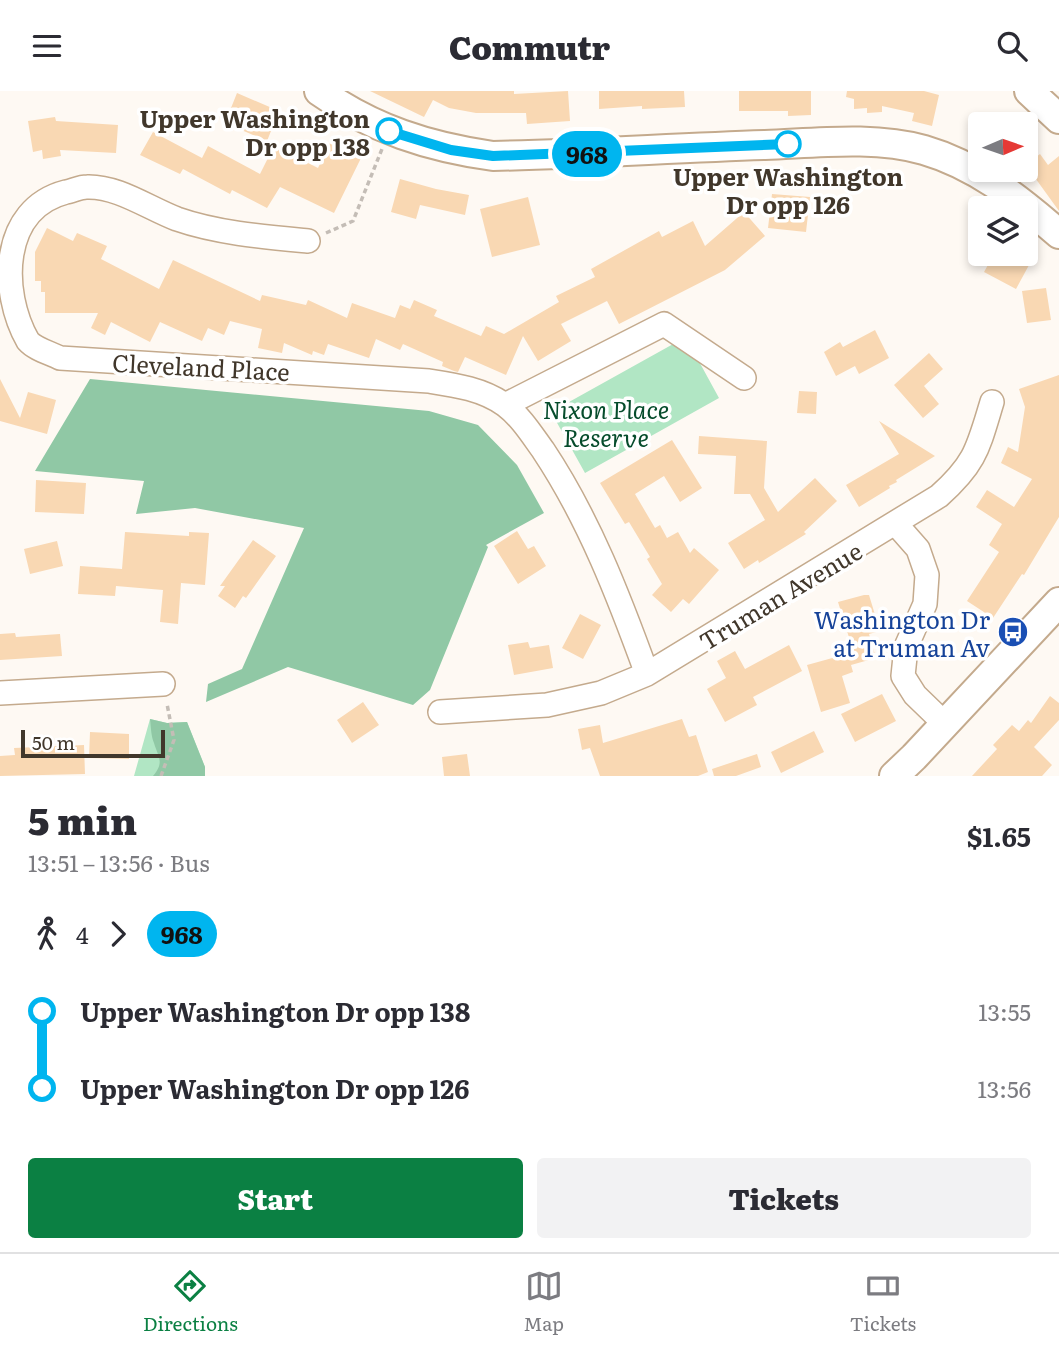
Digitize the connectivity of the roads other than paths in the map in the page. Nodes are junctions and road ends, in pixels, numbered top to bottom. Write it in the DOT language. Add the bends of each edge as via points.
graph roads {
  1 [pos="319,91"];
  2 [pos="1029,91"];
  3 [pos="1059,120"];
  4 [pos="1059,233"];
  5 [pos="308,241"];
  6 [pos="744,378"];
  7 [pos="992,402"];
  8 [pos="505,405"];
  9 [pos="896,524"];
  10 [pos="1059,602"];
  11 [pos="648,674"];
  12 [pos="163,684"];
  13 [pos="0,694"];
  14 [pos="440,712"];
  15 [pos="945,724"];
  16 [pos="894,776"];
  1 -- 4 [label="street" via="389,131 451,150 493,156 859,142 923,150 981,175"];
  2 -- 3 [label="street"];
  5 -- 8 [label="street, Cleveland Place" via="179,219 118,193 87,187 49,197 25,215 5,251 1,286 10,319 30,343 60,358 429,381 469,388"];
  6 -- 8 [label="street" via="664,324"];
  7 -- 9 [label="street, Truman Avenue" via="977,451 962,475"];
  8 -- 11 [label="street, Cleveland Place" via="529,429 578,509"];
  9 -- 11 [label="street, Truman Avenue"];
  9 -- 15 [label="street" via="918,549 927,575 925,604 906,647 903,676"];
  10 -- 15 [label="street"];
  11 -- 14 [label="street, Truman Avenue" via="601,693 547,705"];
  12 -- 13 [label="street"];
  15 -- 16 [label="street"];
}
